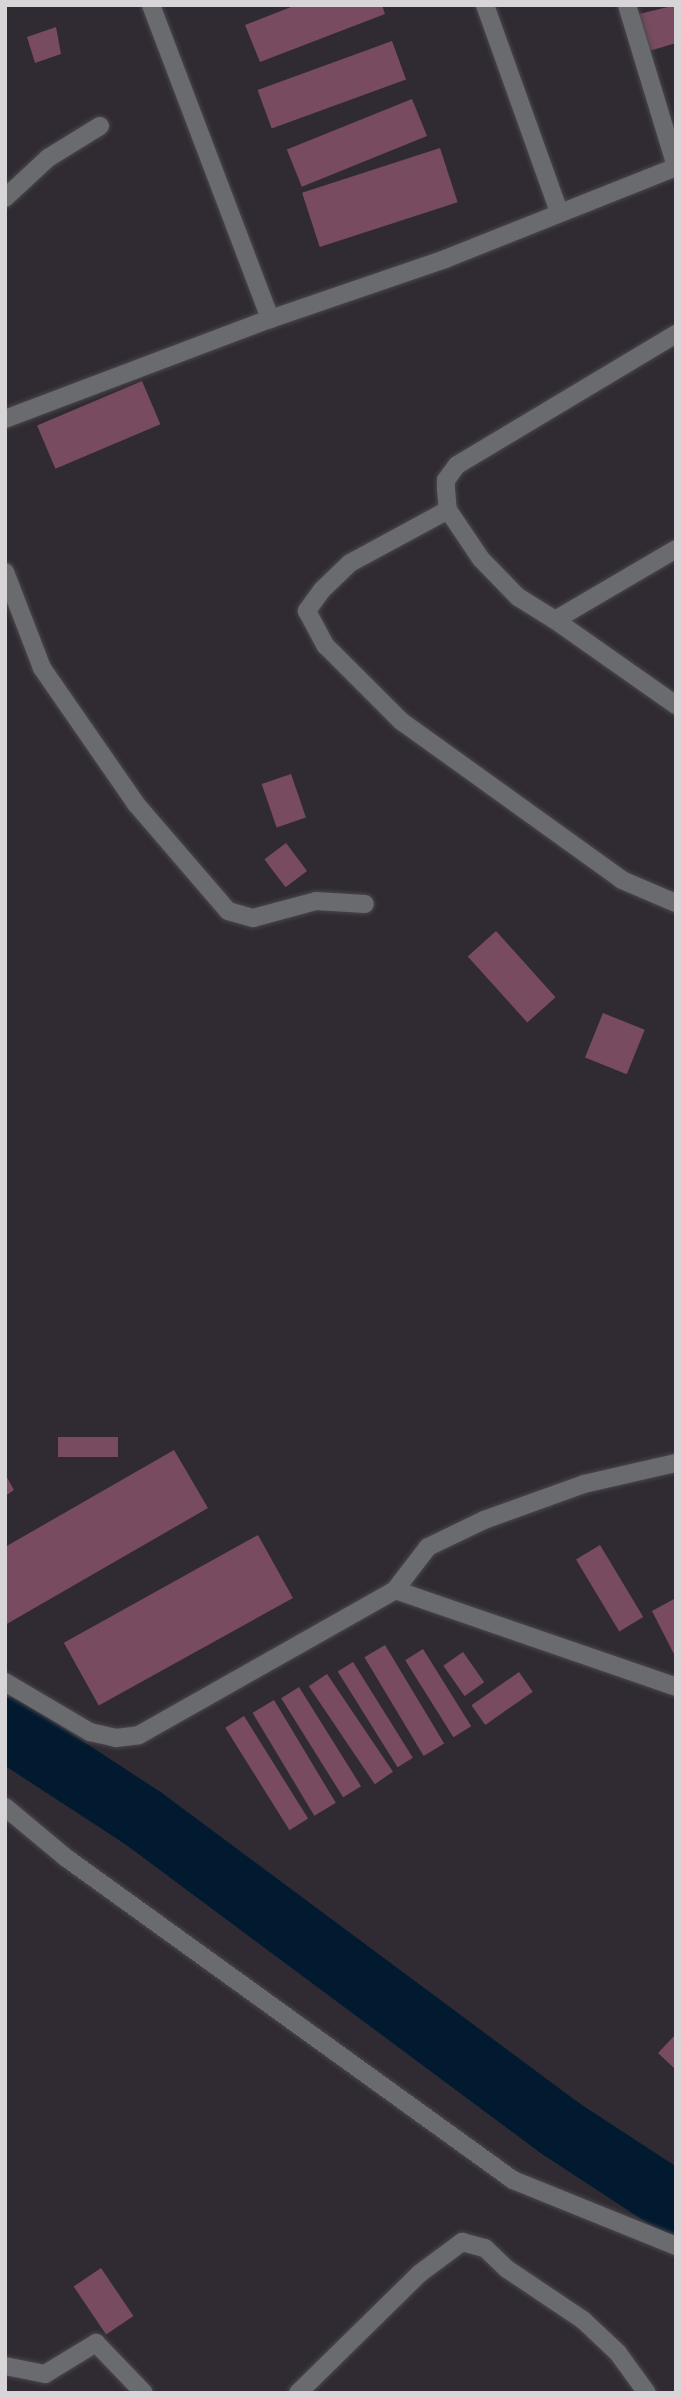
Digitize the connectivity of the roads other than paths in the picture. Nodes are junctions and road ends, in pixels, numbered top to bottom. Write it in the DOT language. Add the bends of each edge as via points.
graph roads {
  1 [pos="151,5"];
  2 [pos="485,5"];
  3 [pos="627,5"];
  4 [pos="100,126"];
  5 [pos="676,167"];
  6 [pos="5,198"];
  7 [pos="559,212"];
  8 [pos="270,319"];
  9 [pos="676,334"];
  10 [pos="5,419"];
  11 [pos="448,510"];
  12 [pos="676,549"];
  13 [pos="5,572"];
  14 [pos="555,620"];
  15 [pos="676,705"];
  16 [pos="676,903"];
  17 [pos="365,904"];
  18 [pos="676,1463"];
  19 [pos="395,1590"];
  20 [pos="5,1682"];
  21 [pos="676,1687"];
  22 [pos="5,1807"];
  23 [pos="676,2246"];
  24 [pos="5,2366"];
  25 [pos="144,2393"];
  26 [pos="298,2393"];
  27 [pos="647,2393"];
  1 -- 8 [label="street"];
  2 -- 7 [label="street"];
  3 -- 5 [label="street"];
  4 -- 6 [label="street" via="48,158"];
  5 -- 7 [label="street"];
  7 -- 8 [label="street" via="445,259"];
  8 -- 10 [label="street"];
  9 -- 11 [label="street" via="457,465 446,480"];
  11 -- 14 [label="street" via="499,578 518,597"];
  11 -- 16 [label="street" via="351,563 322,590 307,611 326,646 401,721 622,880"];
  12 -- 14 [label="street"];
  13 -- 17 [label="street" via="42,668 136,804 228,911 253,918 317,901"];
  14 -- 15 [label="street"];
  18 -- 19 [label="street" via="584,1484 484,1520 428,1547"];
  19 -- 20 [label="street" via="139,1735 116,1738 90,1732"];
  19 -- 21 [label="street"];
  22 -- 23 [label="street" via="65,1857 513,2180"];
  24 -- 25 [label="street" via="45,2374 96,2343"];
  26 -- 27 [label="street" via="419,2274 462,2242 485,2248 507,2269 583,2320 618,2353"];
}
